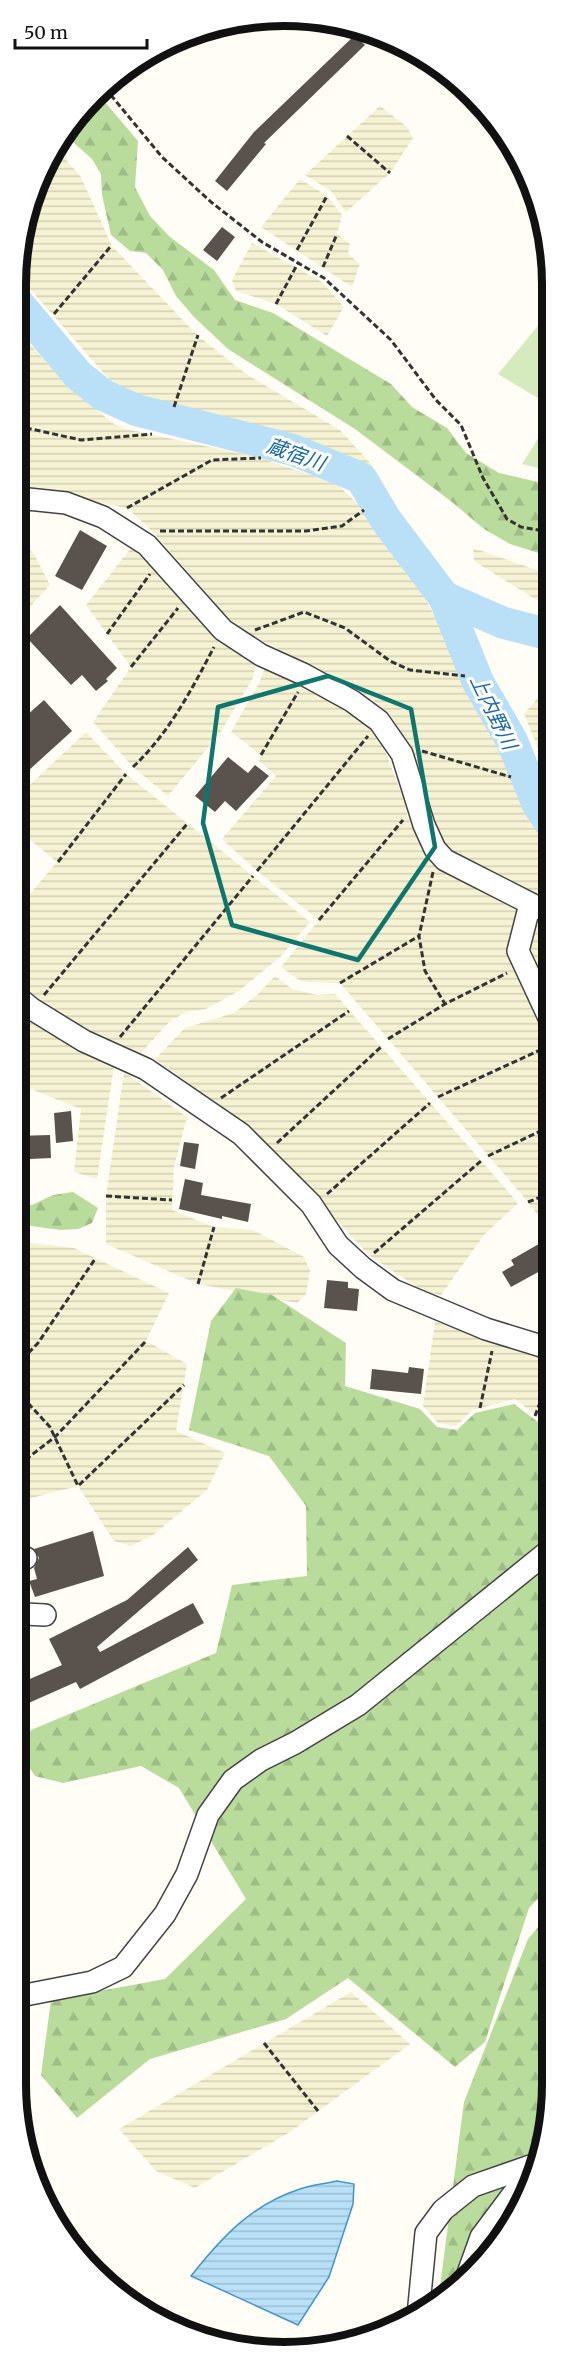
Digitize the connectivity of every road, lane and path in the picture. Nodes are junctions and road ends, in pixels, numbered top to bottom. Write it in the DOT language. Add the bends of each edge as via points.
graph roads {
  1 [pos="110,94"];
  2 [pos="347,136"];
  3 [pos="390,173"];
  4 [pos="327,196"];
  5 [pos="337,234"];
  6 [pos="111,246"];
  7 [pos="297,250"];
  8 [pos="298,263"];
  9 [pos="323,267"];
  10 [pos="276,304"];
  11 [pos="54,314"];
  12 [pos="198,335"];
  13 [pos="174,407"];
  14 [pos="26,430"];
  15 [pos="152,434"];
  16 [pos="261,458"];
  17 [pos="26,501"];
  18 [pos="127,508"];
  19 [pos="364,510"];
  20 [pos="542,530"];
  21 [pos="153,532"];
  22 [pos="154,568"];
  23 [pos="183,602"];
  24 [pos="248,633"];
  25 [pos="107,634"];
  26 [pos="219,640"];
  27 [pos="131,667"];
  28 [pos="465,676"];
  29 [pos="303,683"];
  30 [pos="372,733"];
  31 [pos="411,748"];
  32 [pos="261,755"];
  33 [pos="133,766"];
  34 [pos="126,774"];
  35 [pos="511,777"];
  36 [pos="407,815"];
  37 [pos="188,824"];
  38 [pos="58,862"];
  39 [pos="435,863"];
  40 [pos="257,871"];
  41 [pos="253,876"];
  42 [pos="531,904"];
  43 [pos="542,910"];
  44 [pos="319,920"];
  45 [pos="419,936"];
  46 [pos="517,968"];
  47 [pos="340,983"];
  48 [pos="39,1001"];
  49 [pos="542,1003"];
  50 [pos="26,1004"];
  51 [pos="445,1004"];
  52 [pos="349,1011"];
  53 [pos="388,1039"];
  54 [pos="115,1043"];
  55 [pos="381,1047"];
  56 [pos="542,1049"];
  57 [pos="438,1097"];
  58 [pos="215,1102"];
  59 [pos="430,1103"];
  60 [pos="542,1130"];
  61 [pos="269,1151"];
  62 [pos="488,1156"];
  63 [pos="481,1161"];
  64 [pos="106,1196"];
  65 [pos="542,1197"];
  66 [pos="172,1200"];
  67 [pos="319,1201"];
  68 [pos="528,1202"];
  69 [pos="214,1227"];
  70 [pos="370,1256"];
  71 [pos="95,1259"];
  72 [pos="198,1284"];
  73 [pos="146,1341"];
  74 [pos="495,1341"];
  75 [pos="542,1346"];
  76 [pos="26,1356"];
  77 [pos="184,1384"];
  78 [pos="542,1397"];
  79 [pos="26,1400"];
  80 [pos="33,1407"];
  81 [pos="480,1408"];
  82 [pos="26,1409"];
  83 [pos="535,1416"];
  84 [pos="55,1437"];
  85 [pos="26,1459"];
  86 [pos="542,1556"];
  87 [pos="26,1614"];
  88 [pos="45,1615"];
  89 [pos="26,1995"];
  90 [pos="264,2043"];
  91 [pos="318,2111"];
  92 [pos="529,2166"];
  93 [pos="525,2177"];
  94 [pos="472,2261"];
  95 [pos="419,2304"];
  1 -- 8 [label="path" via="162,157 210,202 262,242"];
  2 -- 3 [label="path"];
  4 -- 7 [label="path"];
  5 -- 9 [label="path"];
  6 -- 11 [label="path"];
  8 -- 10 [label="path"];
  8 -- 20 [label="path" via="324,278 390,340 436,400 461,425 483,478 507,519 521,527"];
  12 -- 13 [label="path"];
  14 -- 15 [label="path" via="81,440"];
  16 -- 18 [label="path" via="212,460"];
  17 -- 42 [label="street" via="66,502 103,517 161,558 223,630 261,655 352,701 380,721 402,754 435,849 445,860"];
  19 -- 21 [label="path" via="342,526 306,531"];
  22 -- 25 [label="path"];
  23 -- 27 [label="path"];
  24 -- 28 [label="path" via="304,612 345,628 390,661 410,670"];
  26 -- 33 [label="path" via="160,739"];
  29 -- 32 [label="path"];
  30 -- 40 [label="path"];
  31 -- 35 [label="path"];
  34 -- 38 [label="path"];
  36 -- 44 [label="path"];
  37 -- 48 [label="path"];
  39 -- 45 [label="path"];
  41 -- 54 [label="path"];
  42 -- 43 [label="street"];
  42 -- 49 [label="street" via="518,951"];
  45 -- 47 [label="path"];
  45 -- 51 [label="path" via="425,972"];
  46 -- 51 [label="path"];
  50 -- 75 [label="street" via="84,1041 146,1069 241,1134 311,1204 338,1245 393,1290 486,1329"];
  51 -- 53 [label="path"];
  52 -- 58 [label="path"];
  55 -- 61 [label="path"];
  56 -- 57 [label="path"];
  59 -- 67 [label="path"];
  60 -- 62 [label="path"];
  63 -- 70 [label="path"];
  64 -- 66 [label="path"];
  65 -- 68 [label="path"];
  69 -- 72 [label="path"];
  71 -- 76 [label="path"];
  73 -- 84 [label="path"];
  74 -- 81 [label="path"];
  77 -- 84 [label="path" via="78,1486"];
  78 -- 83 [label="path"];
  79 -- 80 [label="path"];
  80 -- 82 [label="path"];
  80 -- 84 [label="path"];
  84 -- 85 [label="path"];
  86 -- 89 [label="street" via="358,1705 233,1780 208,1815 187,1874 165,1914 123,1967 92,1982"];
  87 -- 88 [label="street"];
  90 -- 91 [label="path"];
  92 -- 95 [label="street" via="473,2186 443,2210 426,2233"];
  93 -- 94 [label="street" via="481,2236"];
}
